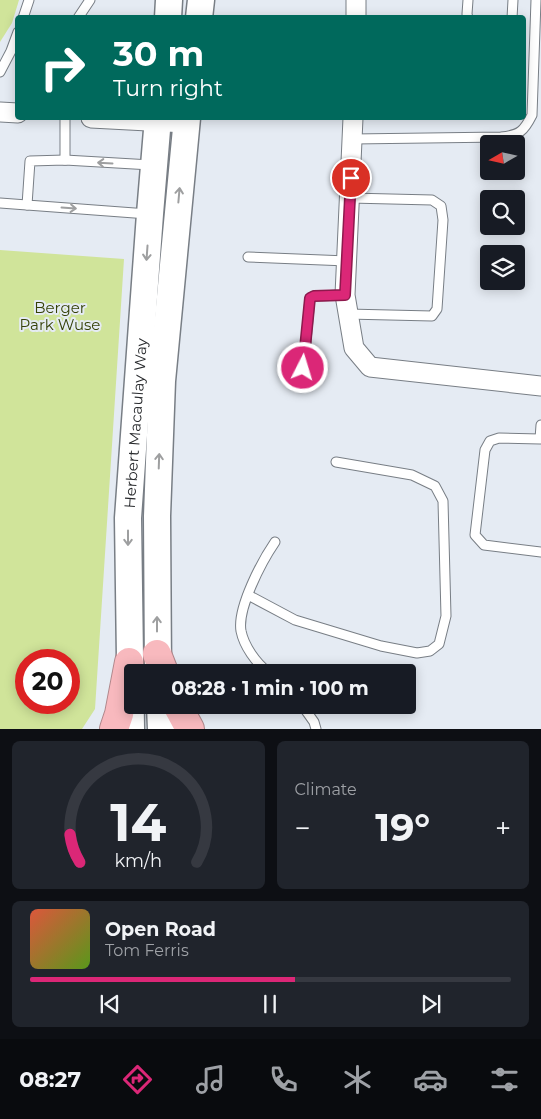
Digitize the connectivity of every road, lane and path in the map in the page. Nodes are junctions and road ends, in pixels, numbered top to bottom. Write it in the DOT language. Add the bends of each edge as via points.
graph roads {
  1 [pos="29,0"];
  2 [pos="90,0"];
  3 [pos="169,0"];
  4 [pos="201,0"];
  5 [pos="356,0"];
  6 [pos="468,0"];
  7 [pos="513,0"];
  8 [pos="536,0"];
  9 [pos="24,15"];
  10 [pos="80,15"];
  11 [pos="168,15"];
  12 [pos="199,15"];
  13 [pos="356,15"];
  14 [pos="467,15"];
  15 [pos="512,15"];
  16 [pos="15,39"];
  17 [pos="0,72"];
  18 [pos="528,94"];
  19 [pos="0,112"];
  20 [pos="15,113"];
  21 [pos="65,120"];
  22 [pos="158,120"];
  23 [pos="186,120"];
  24 [pos="353,120"];
  25 [pos="353,139"];
  26 [pos="65,160"];
  27 [pos="154,165"];
  28 [pos="350,198"];
  29 [pos="0,203"];
  30 [pos="26,205"];
  31 [pos="150,214"];
  32 [pos="248,257"];
  33 [pos="348,261"];
  34 [pos="345,295"];
  35 [pos="347,314"];
  36 [pos="302,384"];
  37 [pos="541,386"];
  38 [pos="541,425"];
  39 [pos="540,439"];
  40 [pos="336,462"];
  41 [pos="275,542"];
  42 [pos="541,552"];
  43 [pos="248,595"];
  44 [pos="129,662"];
  45 [pos="160,664"];
  46 [pos="259,664"];
  47 [pos="160,714"];
  48 [pos="182,714"];
  49 [pos="308,714"];
  50 [pos="114,729"];
  51 [pos="131,729"];
  52 [pos="161,729"];
  53 [pos="190,729"];
  54 [pos="316,729"];
  1 -- 9 [label="lane"];
  2 -- 10 [label="lane"];
  3 -- 11 [label="main road"];
  4 -- 12 [label="main road"];
  5 -- 13 [label="street"];
  6 -- 14 [label="lane"];
  7 -- 15 [label="lane"];
  8 -- 18 [label="lane"];
  16 -- 17 [label="lane"];
  18 -- 25 [label="lane" via="532,115 525,129 514,136"];
  19 -- 20 [label="street"];
  21 -- 26 [label="lane"];
  22 -- 27 [label="main road, Herbert Macaulay Way"];
  45 -- 23 [label="main road, Herbert Macaulay Way, one-way" via="157,516 162,381"];
  24 -- 25 [label="street"];
  25 -- 28 [label="street"];
  27 -- 26 [label="lane, one-way"];
  26 -- 30 [label="lane" via="30,161"];
  27 -- 31 [label="main road, Herbert Macaulay Way"];
  28 -- 33 [label="street"];
  28 -- 35 [label="lane" via="432,200 441,206 443,220 437,309 432,316"];
  29 -- 30 [label="lane"];
  30 -- 31 [label="lane, one-way"];
  31 -- 44 [label="main road, Herbert Macaulay Way, one-way" via="128,518"];
  32 -- 33 [label="lane"];
  33 -- 34 [label="street"];
  34 -- 35 [label="street"];
  34 -- 36 [label="lane" via="310,298"];
  35 -- 37 [label="street" via="354,348 370,367"];
  38 -- 39 [label="lane"];
  39 -- 42 [label="lane" via="498,438 490,441 485,450 475,535 484,545"];
  40 -- 43 [label="lane" via="412,476 435,486 443,501 446,616 439,644 430,651 417,653 381,646 295,620"];
  41 -- 43 [label="lane" via="260,564"];
  43 -- 46 [label="lane" via="242,611 241,630"];
  44 -- 50 [label="highway"];
  44 -- 51 [label="main road, Herbert Macaulay Way"];
  47 -- 52 [label="main road"];
  48 -- 53 [label="highway"];
  49 -- 54 [label="lane"];
}
